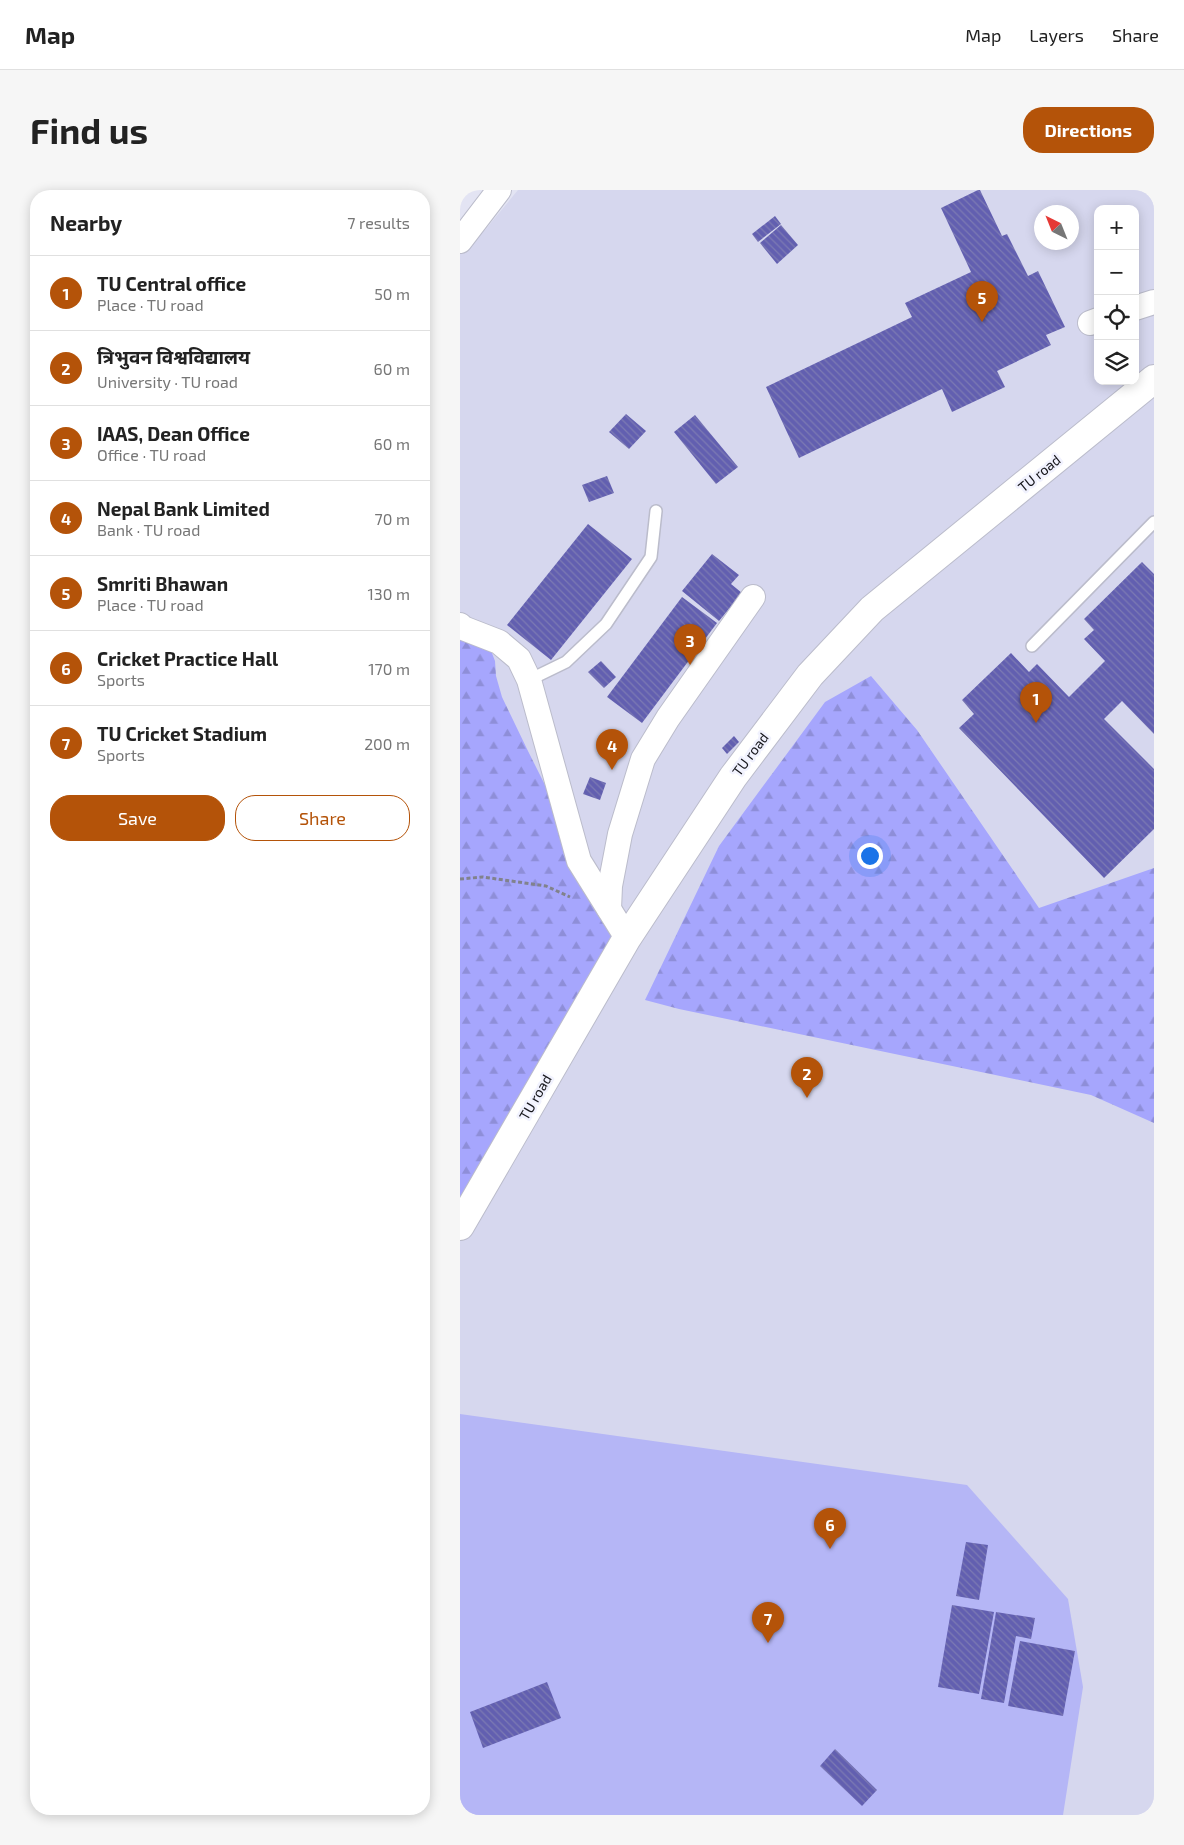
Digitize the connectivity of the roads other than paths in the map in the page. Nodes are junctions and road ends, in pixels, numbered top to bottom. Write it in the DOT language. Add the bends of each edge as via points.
graph roads {
  1 [pos="499,190"];
  2 [pos="460,241"];
  3 [pos="1154,302"];
  4 [pos="1139,307"];
  5 [pos="1154,379"];
  6 [pos="656,510"];
  7 [pos="1154,522"];
  8 [pos="753,597"];
  9 [pos="460,625"];
  10 [pos="1032,646"];
  11 [pos="529,680"];
  12 [pos="609,909"];
  13 [pos="627,938"];
  14 [pos="460,1226"];
  1 -- 2 [label="street"];
  3 -- 4 [label="street"];
  5 -- 13 [label="street, TU road" via="872,610 810,675 732,777"];
  6 -- 11 [label="lane" via="651,557 606,624 566,662"];
  7 -- 10 [label="lane"];
  8 -- 12 [label="street" via="668,718 643,760 620,834"];
  9 -- 11 [label="street" via="499,642 519,659"];
  11 -- 12 [label="street" via="579,861"];
  12 -- 13 [label="street"];
  13 -- 14 [label="street, TU road"];
}
